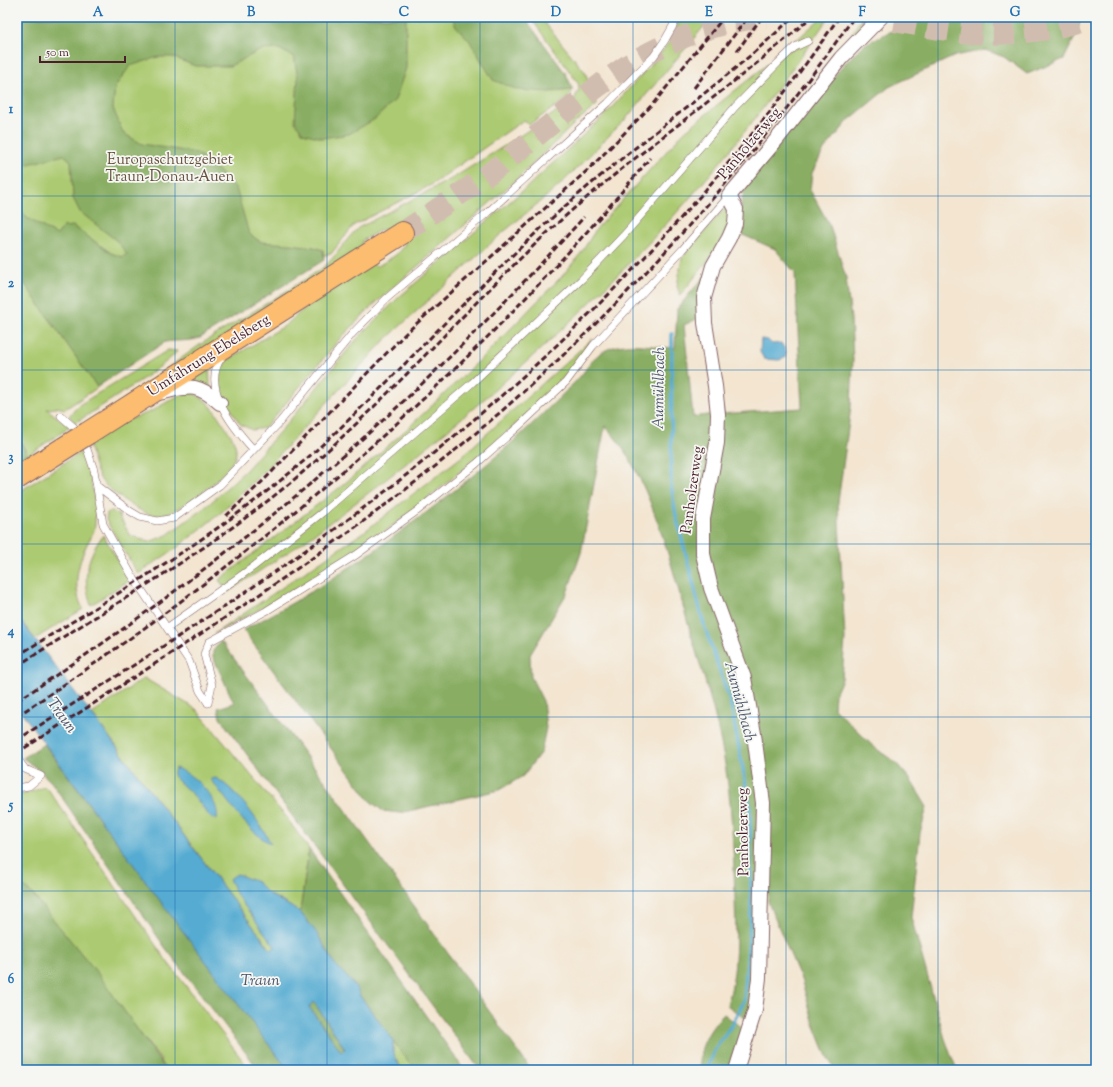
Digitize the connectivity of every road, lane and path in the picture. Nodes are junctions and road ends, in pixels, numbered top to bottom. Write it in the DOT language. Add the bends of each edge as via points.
graph roads {
  1 [pos="678,17"];
  2 [pos="881,17"];
  3 [pos="808,41"];
  4 [pos="729,196"];
  5 [pos="402,233"];
  6 [pos="258,325"];
  7 [pos="148,395"];
  8 [pos="220,403"];
  9 [pos="61,416"];
  10 [pos="253,449"];
  11 [pos="17,478"];
  12 [pos="97,486"];
  13 [pos="168,627"];
  14 [pos="17,758"];
  15 [pos="17,788"];
  16 [pos="736,1070"];
  1 -- 10 [label="lane" via="654,56 628,83 499,203 386,299 352,334 279,423"];
  2 -- 4 [label="street, Panholzerweg" via="841,58 778,140"];
  3 -- 13 [label="lane" via="795,47 778,63 714,130 624,235 582,279 472,383 323,512 253,567"];
  4 -- 13 [label="lane" via="593,346 566,382 486,455 417,511 356,555 266,611 209,642 204,654 212,686 208,703 200,691 189,661"];
  4 -- 16 [label="street, Panholzerweg" via="736,209 735,224 713,266 704,298 705,323 718,414 717,443 703,519 703,554 711,588 744,678 763,803 759,978 755,1010"];
  5 -- 6 [label="main road, Umfahrung Ebelsberg"];
  6 -- 7 [label="main road, Umfahrung Ebelsberg"];
  6 -- 8 [label="lane" via="216,365 214,377"];
  7 -- 8 [label="street" via="191,387 200,388"];
  7 -- 11 [label="main road, Umfahrung Ebelsberg, bridge"];
  8 -- 10 [label="lane"];
  9 -- 12 [label="lane" via="71,423 85,443"];
  10 -- 12 [label="lane" via="220,485 188,509 166,521 140,516 116,502"];
  12 -- 13 [label="lane" via="103,524 131,574"];
  14 -- 15 [label="lane" via="25,769 41,776 29,786"];
}
